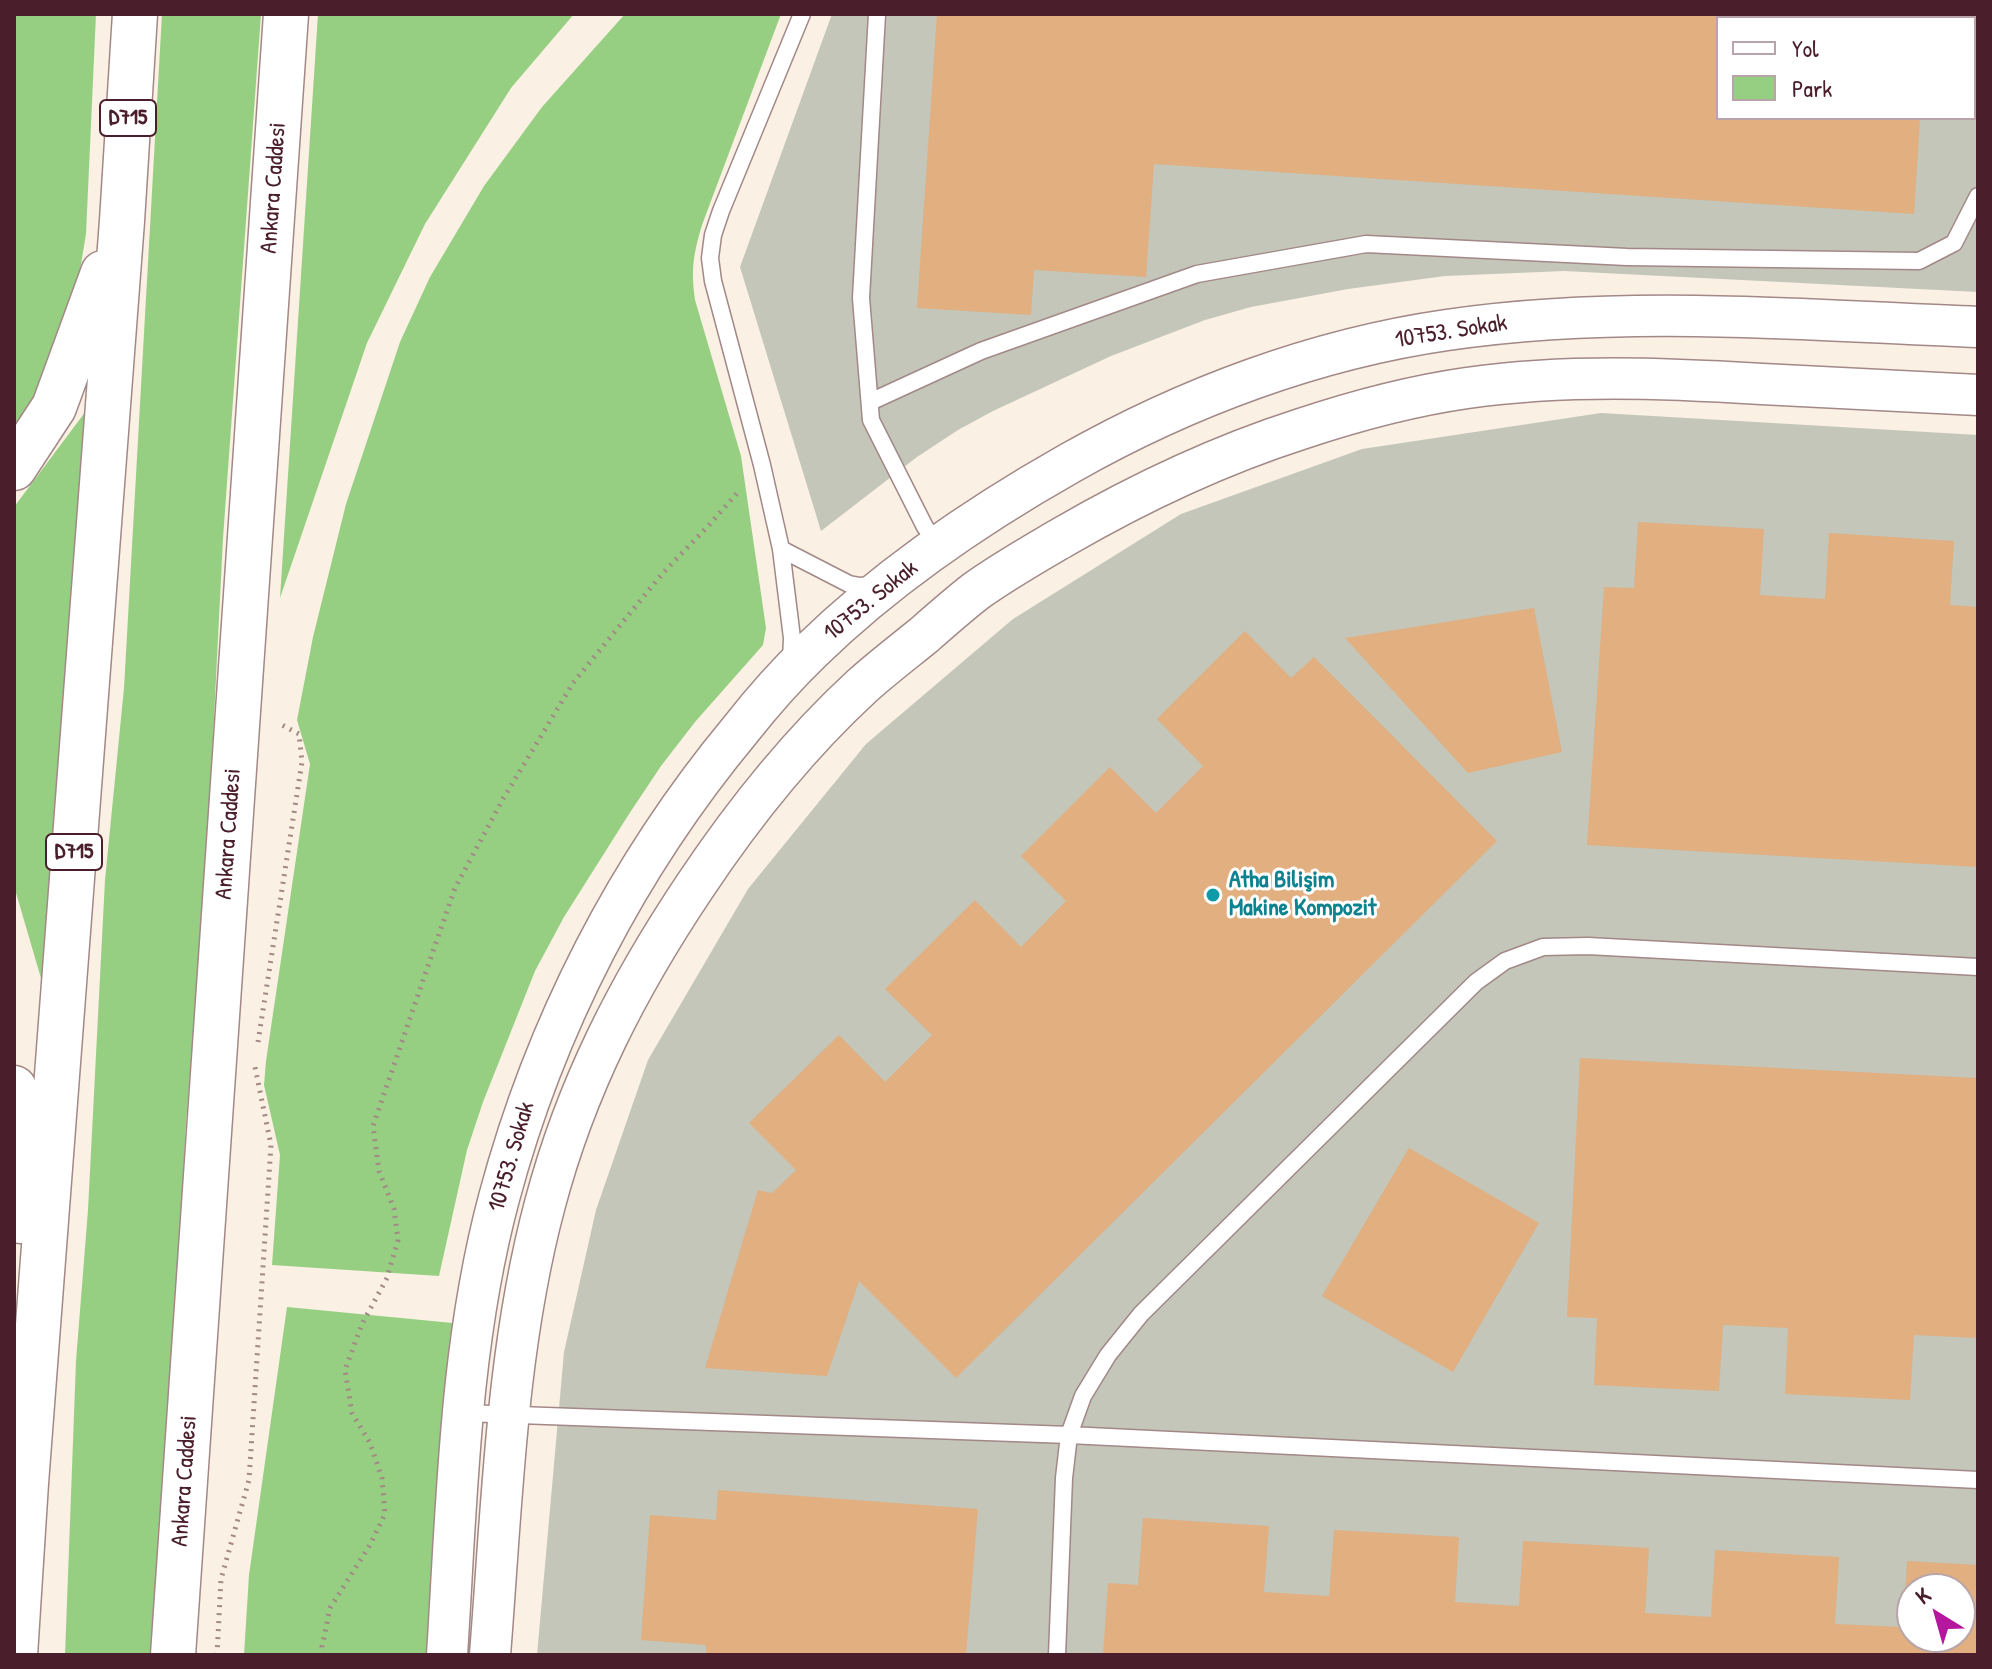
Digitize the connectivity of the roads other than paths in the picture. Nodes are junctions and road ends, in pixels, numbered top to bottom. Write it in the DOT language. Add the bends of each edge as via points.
graph roads {
  1 [pos="135,14"];
  2 [pos="286,14"];
  3 [pos="802,14"];
  4 [pos="877,14"];
  5 [pos="1978,196"];
  6 [pos="122,221"];
  7 [pos="1978,327"];
  8 [pos="1978,395"];
  9 [pos="870,402"];
  10 [pos="14,468"];
  11 [pos="939,546"];
  12 [pos="781,549"];
  13 [pos="892,581"];
  14 [pos="789,673"];
  15 [pos="1978,967"];
  16 [pos="14,1088"];
  17 [pos="462,1413"];
  18 [pos="509,1414"];
  19 [pos="1069,1435"];
  20 [pos="1978,1480"];
  21 [pos="26,1483"];
  22 [pos="15,1655"];
  23 [pos="173,1655"];
  24 [pos="447,1655"];
  25 [pos="490,1655"];
  26 [pos="1057,1655"];
  1 -- 6 [label="highway, D715"];
  2 -- 23 [label="highway, Ankara Caddesi"];
  3 -- 12 [label="lane" via="721,211 710,258"];
  4 -- 9 [label="lane" via="861,298"];
  5 -- 9 [label="lane" via="1954,243 1919,261 1627,257 1366,244 1197,274 981,351"];
  6 -- 10 [label="highway" via="54,407"];
  6 -- 21 [label="highway, D715"];
  7 -- 11 [label="street, 10753. Sokak" via="1622,316 1498,324 1388,342 1265,376 1155,418 1030,485"];
  8 -- 18 [label="street, 10753. Sokak" via="1609,378 1465,388 1414,398 1248,446 1179,475 1111,509 976,592 821,726 723,843 645,964 588,1079 545,1203 528,1275"];
  9 -- 11 [label="lane" via="871,420"];
  11 -- 13 [label="street, 10753. Sokak"];
  12 -- 13 [label="lane" via="849,584"];
  12 -- 14 [label="lane" via="792,638"];
  13 -- 14 [label="street, 10753. Sokak"];
  14 -- 17 [label="street, 10753. Sokak" via="716,759 643,863 554,1033 496,1206 476,1302"];
  15 -- 19 [label="lane" via="1588,946 1543,947 1505,961 1476,982 1141,1314 1083,1396"];
  16 -- 21 [label="highway" via="20,1177 16,1350"];
  17 -- 18 [label="lane"];
  17 -- 24 [label="street, 10753. Sokak"];
  18 -- 19 [label="lane"];
  18 -- 25 [label="street, 10753. Sokak"];
  19 -- 20 [label="lane"];
  19 -- 26 [label="lane"];
  21 -- 22 [label="highway, D715"];
}
